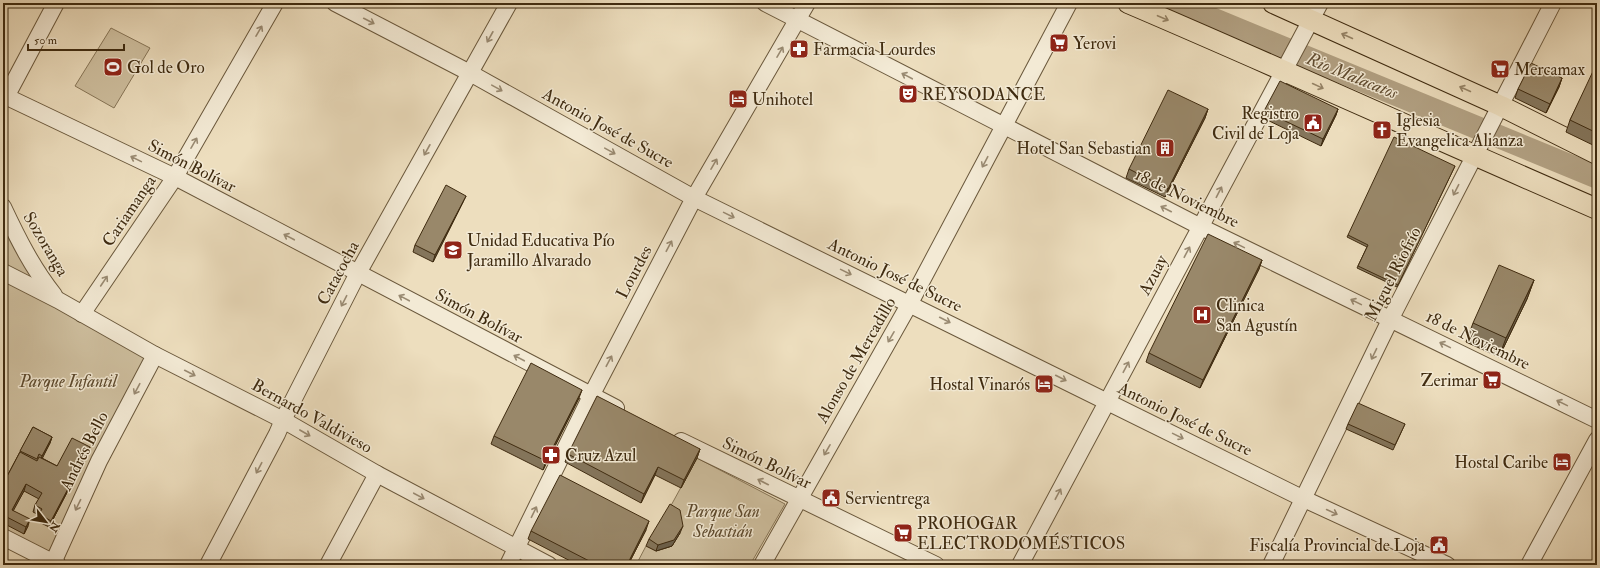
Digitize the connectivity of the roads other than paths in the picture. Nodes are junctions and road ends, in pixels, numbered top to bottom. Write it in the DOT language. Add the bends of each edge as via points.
graph roads {
  1 [pos="56,3"];
  2 [pos="275,3"];
  3 [pos="334,3"];
  4 [pos="509,3"];
  5 [pos="764,3"];
  6 [pos="807,3"];
  7 [pos="1069,3"];
  8 [pos="1128,3"];
  9 [pos="1273,3"];
  10 [pos="1553,3"];
  11 [pos="1313,16"];
  12 [pos="799,19"];
  13 [pos="1285,65"];
  14 [pos="470,73"];
  15 [pos="5,96"];
  16 [pos="1499,108"];
  17 [pos="1004,127"];
  18 [pos="1476,152"];
  19 [pos="1597,154"];
  20 [pos="175,177"];
  21 [pos="694,198"];
  22 [pos="3,207"];
  23 [pos="1597,209"];
  24 [pos="1201,227"];
  25 [pos="3,272"];
  26 [pos="358,273"];
  27 [pos="58,300"];
  28 [pos="910,303"];
  29 [pos="82,314"];
  30 [pos="1391,318"];
  31 [pos="155,355"];
  32 [pos="591,396"];
  33 [pos="1107,401"];
  34 [pos="626,414"];
  35 [pos="282,420"];
  36 [pos="1596,420"];
  37 [pos="669,435"];
  38 [pos="1597,440"];
  39 [pos="377,474"];
  40 [pos="1304,499"];
  41 [pos="798,500"];
  42 [pos="1551,522"];
  43 [pos="3,537"];
  44 [pos="517,547"];
  45 [pos="54,564"];
  46 [pos="208,565"];
  47 [pos="328,565"];
  48 [pos="508,565"];
  49 [pos="549,565"];
  50 [pos="762,565"];
  51 [pos="936,565"];
  52 [pos="1020,565"];
  53 [pos="1271,565"];
  54 [pos="1447,565"];
  55 [pos="1529,565"];
  1 -- 15 [label="street"];
  20 -- 2 [label="street, Cariamanga, one-way"];
  3 -- 14 [label="street, Antonio José de Sucre, one-way"];
  4 -- 14 [label="street, Catacocha, one-way"];
  5 -- 12 [label="street, 18 de Noviembre"];
  6 -- 12 [label="street, Lourdes"];
  7 -- 17 [label="street, Alonso de Mercadillo"];
  8 -- 13 [label="main road, one-way"];
  9 -- 11 [label="main road"];
  10 -- 16 [label="street, Miguel Riofrío"];
  11 -- 13 [label="street, Azuay"];
  16 -- 11 [label="main road, one-way"];
  17 -- 12 [label="street, 18 de Noviembre, one-way"];
  21 -- 12 [label="street, Lourdes, one-way"];
  13 -- 18 [label="main road, one-way"];
  24 -- 13 [label="street, Azuay, one-way"];
  14 -- 21 [label="street, Antonio José de Sucre, one-way"];
  14 -- 26 [label="street, Catacocha, one-way"];
  20 -- 15 [label="street, Simón Bolívar, one-way"];
  16 -- 18 [label="street, Miguel Riofrío"];
  16 -- 19 [label="main road"];
  24 -- 17 [label="street, 18 de Noviembre, one-way"];
  17 -- 28 [label="street, Alonso de Mercadillo, one-way"];
  18 -- 23 [label="main road"];
  18 -- 30 [label="street, Miguel Riofrío, one-way"];
  26 -- 20 [label="street, Simón Bolívar, one-way"];
  29 -- 20 [label="street, Cariamanga, one-way"];
  21 -- 28 [label="street, Antonio José de Sucre, one-way"];
  32 -- 21 [label="street, Lourdes, one-way"];
  22 -- 27 [label="street, Sozoranga" via="36,272"];
  30 -- 24 [label="street, 18 de Noviembre, one-way"];
  33 -- 24 [label="street, Azuay, one-way"];
  25 -- 27 [label="street, Bernardo Valdivieso"];
  32 -- 26 [label="street, Simón Bolívar, one-way"];
  26 -- 35 [label="street, Catacocha, one-way"];
  27 -- 29 [label="street, Bernardo Valdivieso"];
  28 -- 33 [label="street, Antonio José de Sucre, one-way"];
  28 -- 41 [label="street, Alonso de Mercadillo, one-way"];
  29 -- 31 [label="street, Bernardo Valdivieso"];
  36 -- 30 [label="street, 18 de Noviembre, one-way"];
  30 -- 40 [label="street, Miguel Riofrío, one-way"];
  31 -- 35 [label="street, Bernardo Valdivieso, one-way"];
  31 -- 45 [label="street, Andrés Bello, one-way" via="99,461"];
  32 -- 34 [label="street, Simón Bolívar"];
  44 -- 32 [label="street, Lourdes, one-way"];
  33 -- 40 [label="street, Antonio José de Sucre, one-way"];
  52 -- 33 [label="street, Azuay, one-way"];
  35 -- 39 [label="street, Bernardo Valdivieso, one-way"];
  35 -- 46 [label="street, Catacocha, one-way"];
  36 -- 42 [label="street"];
  41 -- 37 [label="street, Simón Bolívar, one-way"];
  38 -- 42 [label="street"];
  39 -- 44 [label="street, Bernardo Valdivieso, one-way"];
  39 -- 47 [label="street"];
  40 -- 53 [label="street, Miguel Riofrío"];
  40 -- 54 [label="street, Antonio José de Sucre, one-way"];
  41 -- 50 [label="street, Alonso de Mercadillo"];
  41 -- 51 [label="street, Simón Bolívar"];
  42 -- 55 [label="street"];
  43 -- 45 [label="street"];
  44 -- 48 [label="street, Lourdes"];
  44 -- 49 [label="street, Bernardo Valdivieso"];
}
